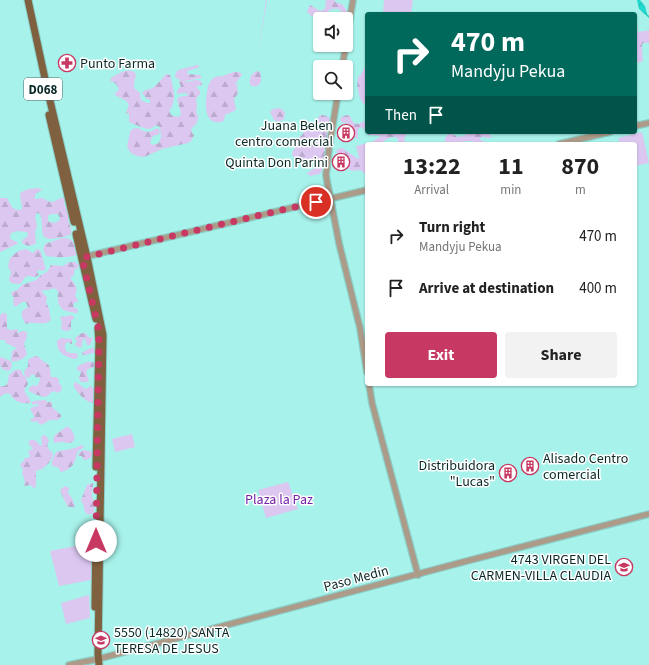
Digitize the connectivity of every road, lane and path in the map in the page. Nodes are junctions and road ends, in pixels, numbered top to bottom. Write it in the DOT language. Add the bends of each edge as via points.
graph roads {
  1 [pos="24,0"];
  2 [pos="28,0"];
  3 [pos="353,0"];
  4 [pos="351,12"];
  5 [pos="337,100"];
  6 [pos="649,123"];
  7 [pos="637,126"];
  8 [pos="602,134"];
  9 [pos="568,142"];
  10 [pos="365,190"];
  11 [pos="330,199"];
  12 [pos="84,257"];
  13 [pos="365,359"];
  14 [pos="369,386"];
  15 [pos="649,514"];
  16 [pos="418,575"];
  17 [pos="96,662"];
  18 [pos="69,665"];
  1 -- 12 [label="main road, D068"];
  2 -- 12 [label="main road, D068"];
  3 -- 4 [label="street"];
  5 -- 11 [label="street" via="326,175"];
  6 -- 7 [label="street"];
  8 -- 9 [label="street"];
  10 -- 11 [label="street"];
  11 -- 12 [label="street"];
  11 -- 13 [label="street"];
  12 -- 17 [label="main road, D068" via="104,341"];
  14 -- 16 [label="street"];
  15 -- 16 [label="street, Paso Medin"];
  16 -- 17 [label="street, Paso Medin"];
  17 -- 18 [label="street, Paso Medin"];
}
